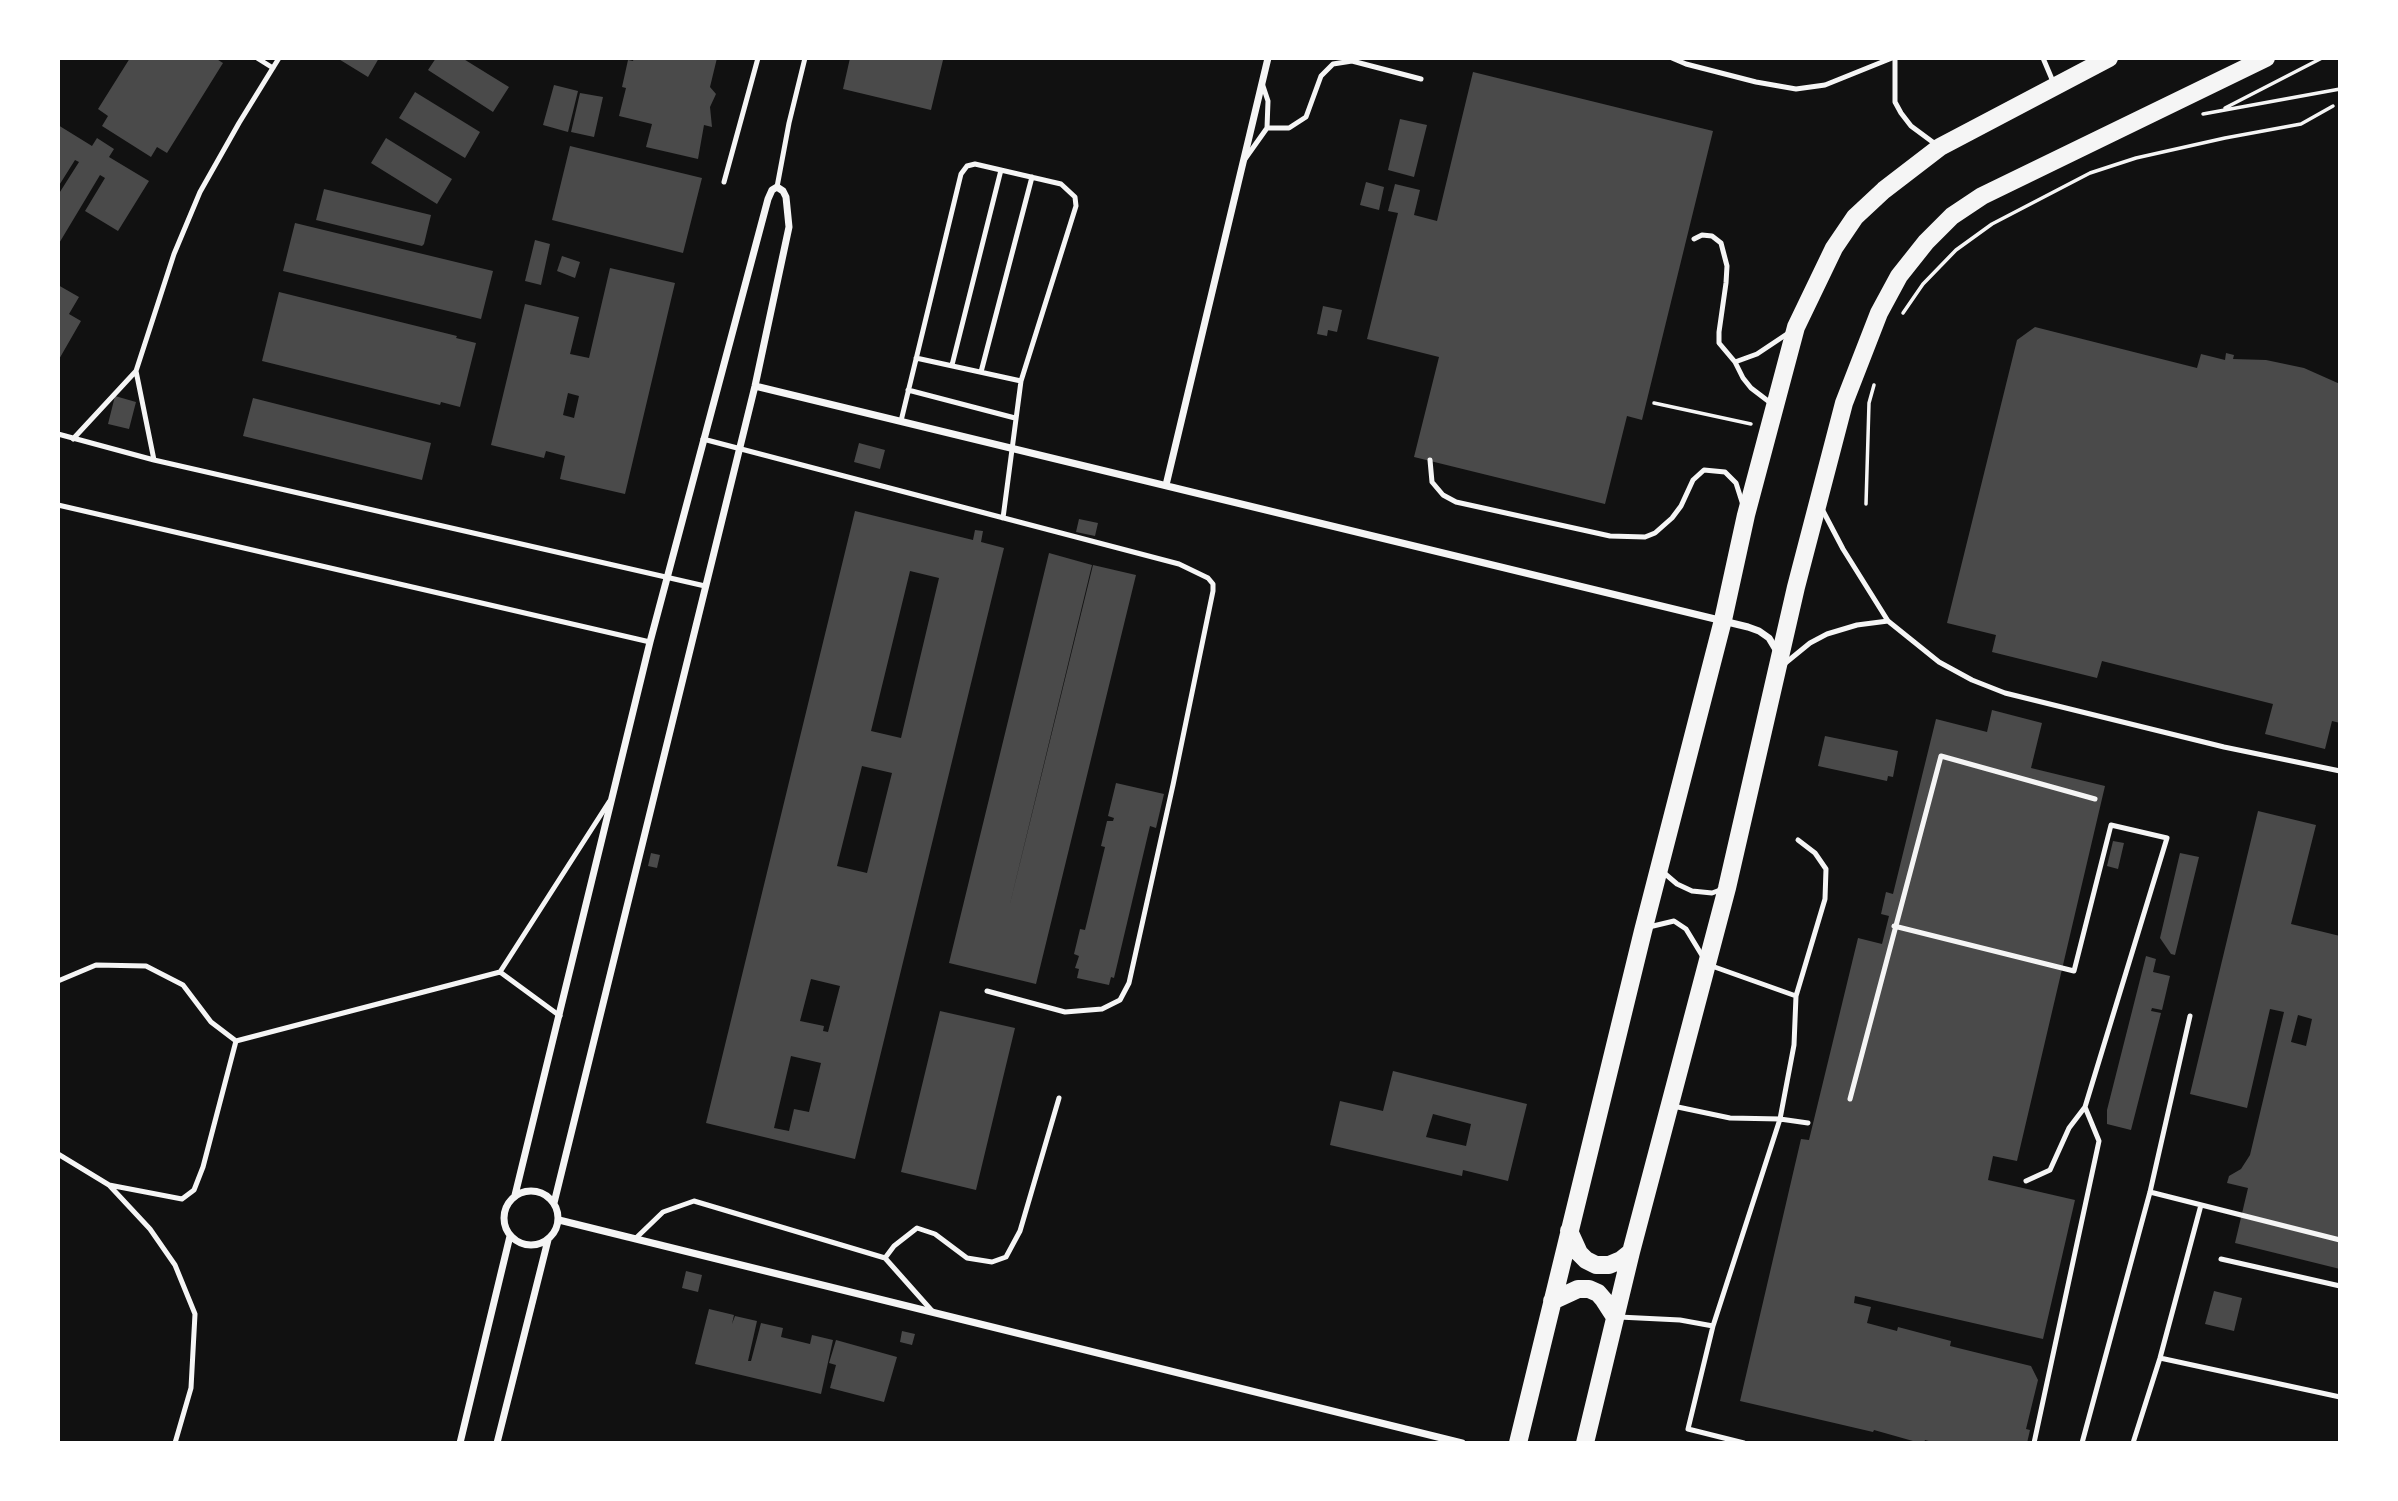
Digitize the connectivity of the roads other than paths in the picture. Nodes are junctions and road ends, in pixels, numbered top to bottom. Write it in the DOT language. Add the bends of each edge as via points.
graph roads {
  1 [pos="257,58"];
  2 [pos="279,58"];
  3 [pos="758,58"];
  4 [pos="805,58"];
  5 [pos="1268,58"];
  6 [pos="1672,58"];
  7 [pos="1894,58"];
  8 [pos="2043,58"];
  9 [pos="2109,58"];
  10 [pos="2266,58"];
  11 [pos="2235,66"];
  12 [pos="273,68"];
  13 [pos="1421,79"];
  14 [pos="1262,83"];
  15 [pos="2056,87"];
  16 [pos="1267,128"];
  17 [pos="1940,147"];
  18 [pos="1243,162"];
  19 [pos="1001,170"];
  20 [pos="1032,177"];
  21 [pos="724,182"];
  22 [pos="777,187"];
  23 [pos="1694,239"];
  24 [pos="1796,327"];
  25 [pos="916,358"];
  26 [pos="1735,362"];
  27 [pos="952,365"];
  28 [pos="136,371"];
  29 [pos="981,372"];
  30 [pos="1021,382"];
  31 [pos="755,386"];
  32 [pos="908,390"];
  33 [pos="1774,406"];
  34 [pos="1015,418"];
  35 [pos="901,421"];
  36 [pos="58,434"];
  37 [pos="73,439"];
  38 [pos="703,439"];
  39 [pos="1012,447"];
  40 [pos="739,450"];
  41 [pos="154,460"];
  42 [pos="1430,460"];
  43 [pos="1166,485"];
  44 [pos="1819,503"];
  45 [pos="58,505"];
  46 [pos="1746,515"];
  47 [pos="1003,518"];
  48 [pos="667,577"];
  49 [pos="705,586"];
  50 [pos="1723,620"];
  51 [pos="1888,621"];
  52 [pos="650,642"];
  53 [pos="1777,664"];
  54 [pos="2340,771"];
  55 [pos="611,799"];
  56 [pos="2095,799"];
  57 [pos="1798,840"];
  58 [pos="1659,866"];
  59 [pos="1727,888"];
  60 [pos="1894,926"];
  61 [pos="1643,931"];
  62 [pos="1707,964"];
  63 [pos="500,972"];
  64 [pos="58,981"];
  65 [pos="986,991"];
  66 [pos="1796,996"];
  67 [pos="560,1016"];
  68 [pos="2190,1016"];
  69 [pos="236,1041"];
  70 [pos="1059,1098"];
  71 [pos="1850,1099"];
  72 [pos="1670,1105"];
  73 [pos="2085,1107"];
  74 [pos="1780,1119"];
  75 [pos="1808,1123"];
  76 [pos="58,1154"];
  77 [pos="2026,1181"];
  78 [pos="109,1185"];
  79 [pos="2150,1192"];
  80 [pos="515,1195"];
  81 [pos="554,1203"];
  82 [pos="2201,1205"];
  83 [pos="559,1220"];
  84 [pos="1569,1231"];
  85 [pos="510,1236"];
  86 [pos="635,1238"];
  87 [pos="548,1240"];
  88 [pos="2340,1240"];
  89 [pos="1631,1252"];
  90 [pos="886,1258"];
  91 [pos="2221,1259"];
  92 [pos="2340,1286"];
  93 [pos="1552,1301"];
  94 [pos="933,1312"];
  95 [pos="1615,1317"];
  96 [pos="1713,1326"];
  97 [pos="2160,1357"];
  98 [pos="2340,1397"];
  99 [pos="175,1443"];
  100 [pos="460,1443"];
  101 [pos="497,1443"];
  102 [pos="1462,1443"];
  103 [pos="1518,1443"];
  104 [pos="1585,1443"];
  105 [pos="1744,1443"];
  106 [pos="2034,1443"];
  107 [pos="2082,1443"];
  108 [pos="2133,1443"];
  1 -- 12 [label="lane"];
  2 -- 12 [label="lane"];
  3 -- 21 [label="lane"];
  4 -- 22 [label="lane"];
  5 -- 14 [label="street"];
  6 -- 7 [label="lane" via="1796,89 1825,85"];
  7 -- 17 [label="lane" via="1895,102 1900,113"];
  8 -- 15 [label="lane"];
  9 -- 15 [label="main road"];
  10 -- 11 [label="main road"];
  11 -- 44 [label="main road" via="1982,196 1952,216 1926,242 1899,276 1879,313 1844,402"];
  12 -- 28 [label="lane" via="200,192 174,254"];
  13 -- 16 [label="lane" via="1352,61 1333,64 1321,76 1306,117 1289,128"];
  14 -- 16 [label="lane" via="1268,101"];
  14 -- 18 [label="street"];
  15 -- 17 [label="main road"];
  16 -- 18 [label="lane"];
  17 -- 24 [label="main road" via="1855,217 1834,248"];
  18 -- 43 [label="street"];
  19 -- 20 [label="lane"];
  19 -- 25 [label="lane" via="975,163 961,174"];
  19 -- 27 [label="lane"];
  20 -- 29 [label="lane"];
  20 -- 30 [label="lane" via="1061,184 1075,197 1076,206"];
  22 -- 31 [label="street" via="786,197 789,227"];
  22 -- 38 [label="street" via="768,199"];
  23 -- 26 [label="lane" via="1712,236 1725,255 1719,343"];
  24 -- 26 [label="lane" via="1757,354"];
  24 -- 33 [label="main road"];
  25 -- 27 [label="lane"];
  25 -- 32 [label="lane"];
  26 -- 33 [label="lane" via="1742,378"];
  27 -- 29 [label="lane"];
  28 -- 37 [label="lane"];
  28 -- 41 [label="lane"];
  29 -- 30 [label="lane"];
  30 -- 34 [label="lane"];
  31 -- 35 [label="street"];
  31 -- 40 [label="street"];
  32 -- 34 [label="lane"];
  32 -- 35 [label="lane"];
  33 -- 46 [label="main road"];
  34 -- 39 [label="lane"];
  35 -- 39 [label="street"];
  36 -- 37 [label="lane"];
  37 -- 41 [label="lane"];
  38 -- 40 [label="lane"];
  38 -- 48 [label="street"];
  39 -- 43 [label="street"];
  39 -- 47 [label="lane"];
  40 -- 47 [label="lane"];
  40 -- 49 [label="street"];
  41 -- 48 [label="lane"];
  42 -- 46 [label="lane" via="1432,482 1456,502 1610,536 1655,533 1681,506 1693,480 1709,469 1725,472 1736,484"];
  43 -- 50 [label="street"];
  44 -- 51 [label="lane"];
  44 -- 53 [label="main road"];
  45 -- 52 [label="lane"];
  46 -- 50 [label="main road"];
  47 -- 65 [label="lane" via="1179,564 1208,578 1213,591 1129,983 1120,1000 1102,1009 1065,1012"];
  48 -- 49 [label="lane"];
  48 -- 52 [label="street"];
  49 -- 81 [label="street"];
  50 -- 53 [label="street" via="1769,638"];
  50 -- 58 [label="main road"];
  51 -- 53 [label="lane" via="1827,634"];
  51 -- 54 [label="lane" via="1939,662 2005,693"];
  52 -- 55 [label="street"];
  53 -- 59 [label="main road"];
  55 -- 63 [label="lane"];
  55 -- 67 [label="street"];
  56 -- 60 [label="lane" via="1941,756"];
  57 -- 66 [label="lane" via="1826,869 1825,900"];
  58 -- 59 [label="lane" via="1692,891 1712,893"];
  58 -- 61 [label="main road"];
  59 -- 62 [label="main road"];
  60 -- 71 [label="lane"];
  60 -- 73 [label="lane" via="2074,971 2111,825 2167,838"];
  61 -- 62 [label="lane" via="1675,921 1697,943"];
  61 -- 84 [label="main road"];
  62 -- 66 [label="lane"];
  62 -- 72 [label="main road"];
  63 -- 67 [label="lane"];
  63 -- 69 [label="lane"];
  64 -- 69 [label="lane" via="96,965 146,966 183,985 211,1022"];
  66 -- 74 [label="lane" via="1794,1045"];
  67 -- 80 [label="street"];
  68 -- 79 [label="lane"];
  69 -- 78 [label="lane" via="194,1190 182,1199"];
  70 -- 90 [label="lane" via="1020,1231 1006,1257 992,1262 967,1258 935,1234 917,1228"];
  72 -- 74 [label="lane" via="1730,1118"];
  72 -- 89 [label="main road"];
  73 -- 77 [label="lane" via="2069,1128 2050,1170"];
  73 -- 106 [label="lane" via="2099,1141"];
  74 -- 75 [label="lane"];
  74 -- 96 [label="lane"];
  76 -- 78 [label="lane"];
  78 -- 99 [label="lane" via="150,1229 175,1265 195,1314 191,1388"];
  79 -- 82 [label="lane"];
  79 -- 107 [label="lane"];
  80 -- 81 [label="street" via="541,1193"];
  80 -- 85 [label="street" via="505,1210"];
  81 -- 83 [label="street"];
  82 -- 88 [label="lane"];
  82 -- 97 [label="lane"];
  83 -- 86 [label="street"];
  83 -- 87 [label="street"];
  84 -- 89 [label="main road" via="1579,1253 1596,1265 1609,1265"];
  84 -- 93 [label="main road"];
  85 -- 87 [label="street" via="524,1245"];
  85 -- 100 [label="street"];
  86 -- 90 [label="lane" via="663,1212 694,1201"];
  86 -- 94 [label="street"];
  87 -- 101 [label="street"];
  89 -- 95 [label="main road"];
  90 -- 94 [label="lane"];
  91 -- 92 [label="lane"];
  93 -- 95 [label="main road" via="1589,1289 1598,1293"];
  93 -- 103 [label="main road"];
  94 -- 102 [label="street"];
  95 -- 96 [label="lane"];
  95 -- 104 [label="main road"];
  96 -- 105 [label="lane" via="1688,1429"];
  97 -- 98 [label="lane"];
  97 -- 108 [label="lane"];
}
